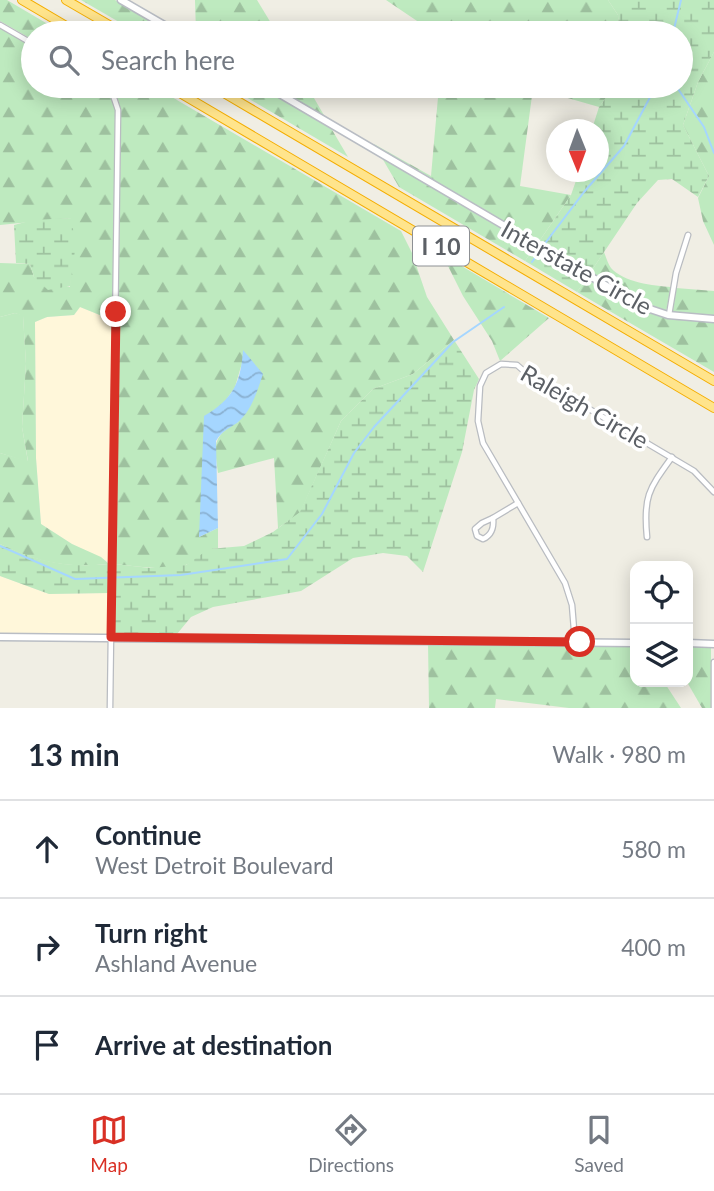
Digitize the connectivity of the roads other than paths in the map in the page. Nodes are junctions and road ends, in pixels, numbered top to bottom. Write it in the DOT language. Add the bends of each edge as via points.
graph roads {
  1 [pos="22,0"];
  2 [pos="66,0"];
  3 [pos="121,0"];
  4 [pos="58,21"];
  5 [pos="102,21"];
  6 [pos="157,21"];
  7 [pos="0,24"];
  8 [pos="21,37"];
  9 [pos="114,98"];
  10 [pos="188,98"];
  11 [pos="232,98"];
  12 [pos="286,98"];
  13 [pos="688,235"];
  14 [pos="668,316"];
  15 [pos="714,319"];
  16 [pos="714,380"];
  17 [pos="714,408"];
  18 [pos="672,457"];
  19 [pos="714,492"];
  20 [pos="518,503"];
  21 [pos="493,518"];
  22 [pos="647,537"];
  23 [pos="0,637"];
  24 [pos="111,637"];
  25 [pos="575,642"];
  26 [pos="630,643"];
  27 [pos="693,643"];
  28 [pos="714,643"];
  29 [pos="714,662"];
  30 [pos="110,708"];
  31 [pos="714,708"];
  1 -- 4 [label="highway"];
  2 -- 5 [label="highway"];
  3 -- 6 [label="street"];
  7 -- 8 [label="street"];
  9 -- 24 [label="street" via="118,165"];
  10 -- 17 [label="highway, I 10"];
  11 -- 16 [label="highway, I 10"];
  12 -- 14 [label="street, Interstate Circle" via="641,306"];
  13 -- 14 [label="street"];
  14 -- 15 [label="street, Interstate Circle"];
  18 -- 19 [label="street, Raleigh Circle" via="698,474"];
  18 -- 20 [label="street, Raleigh Circle" via="517,366 501,363 482,379 478,421 486,451"];
  18 -- 22 [label="street" via="648,492"];
  20 -- 21 [label="street"];
  20 -- 25 [label="street, Raleigh Circle" via="569,593"];
  21 -- 21 [label="street" via="475,529 477,536 488,537"];
  23 -- 24 [label="street"];
  24 -- 25 [label="street"];
  24 -- 30 [label="street"];
  25 -- 26 [label="street"];
  27 -- 28 [label="street"];
  29 -- 31 [label="street"];
}
